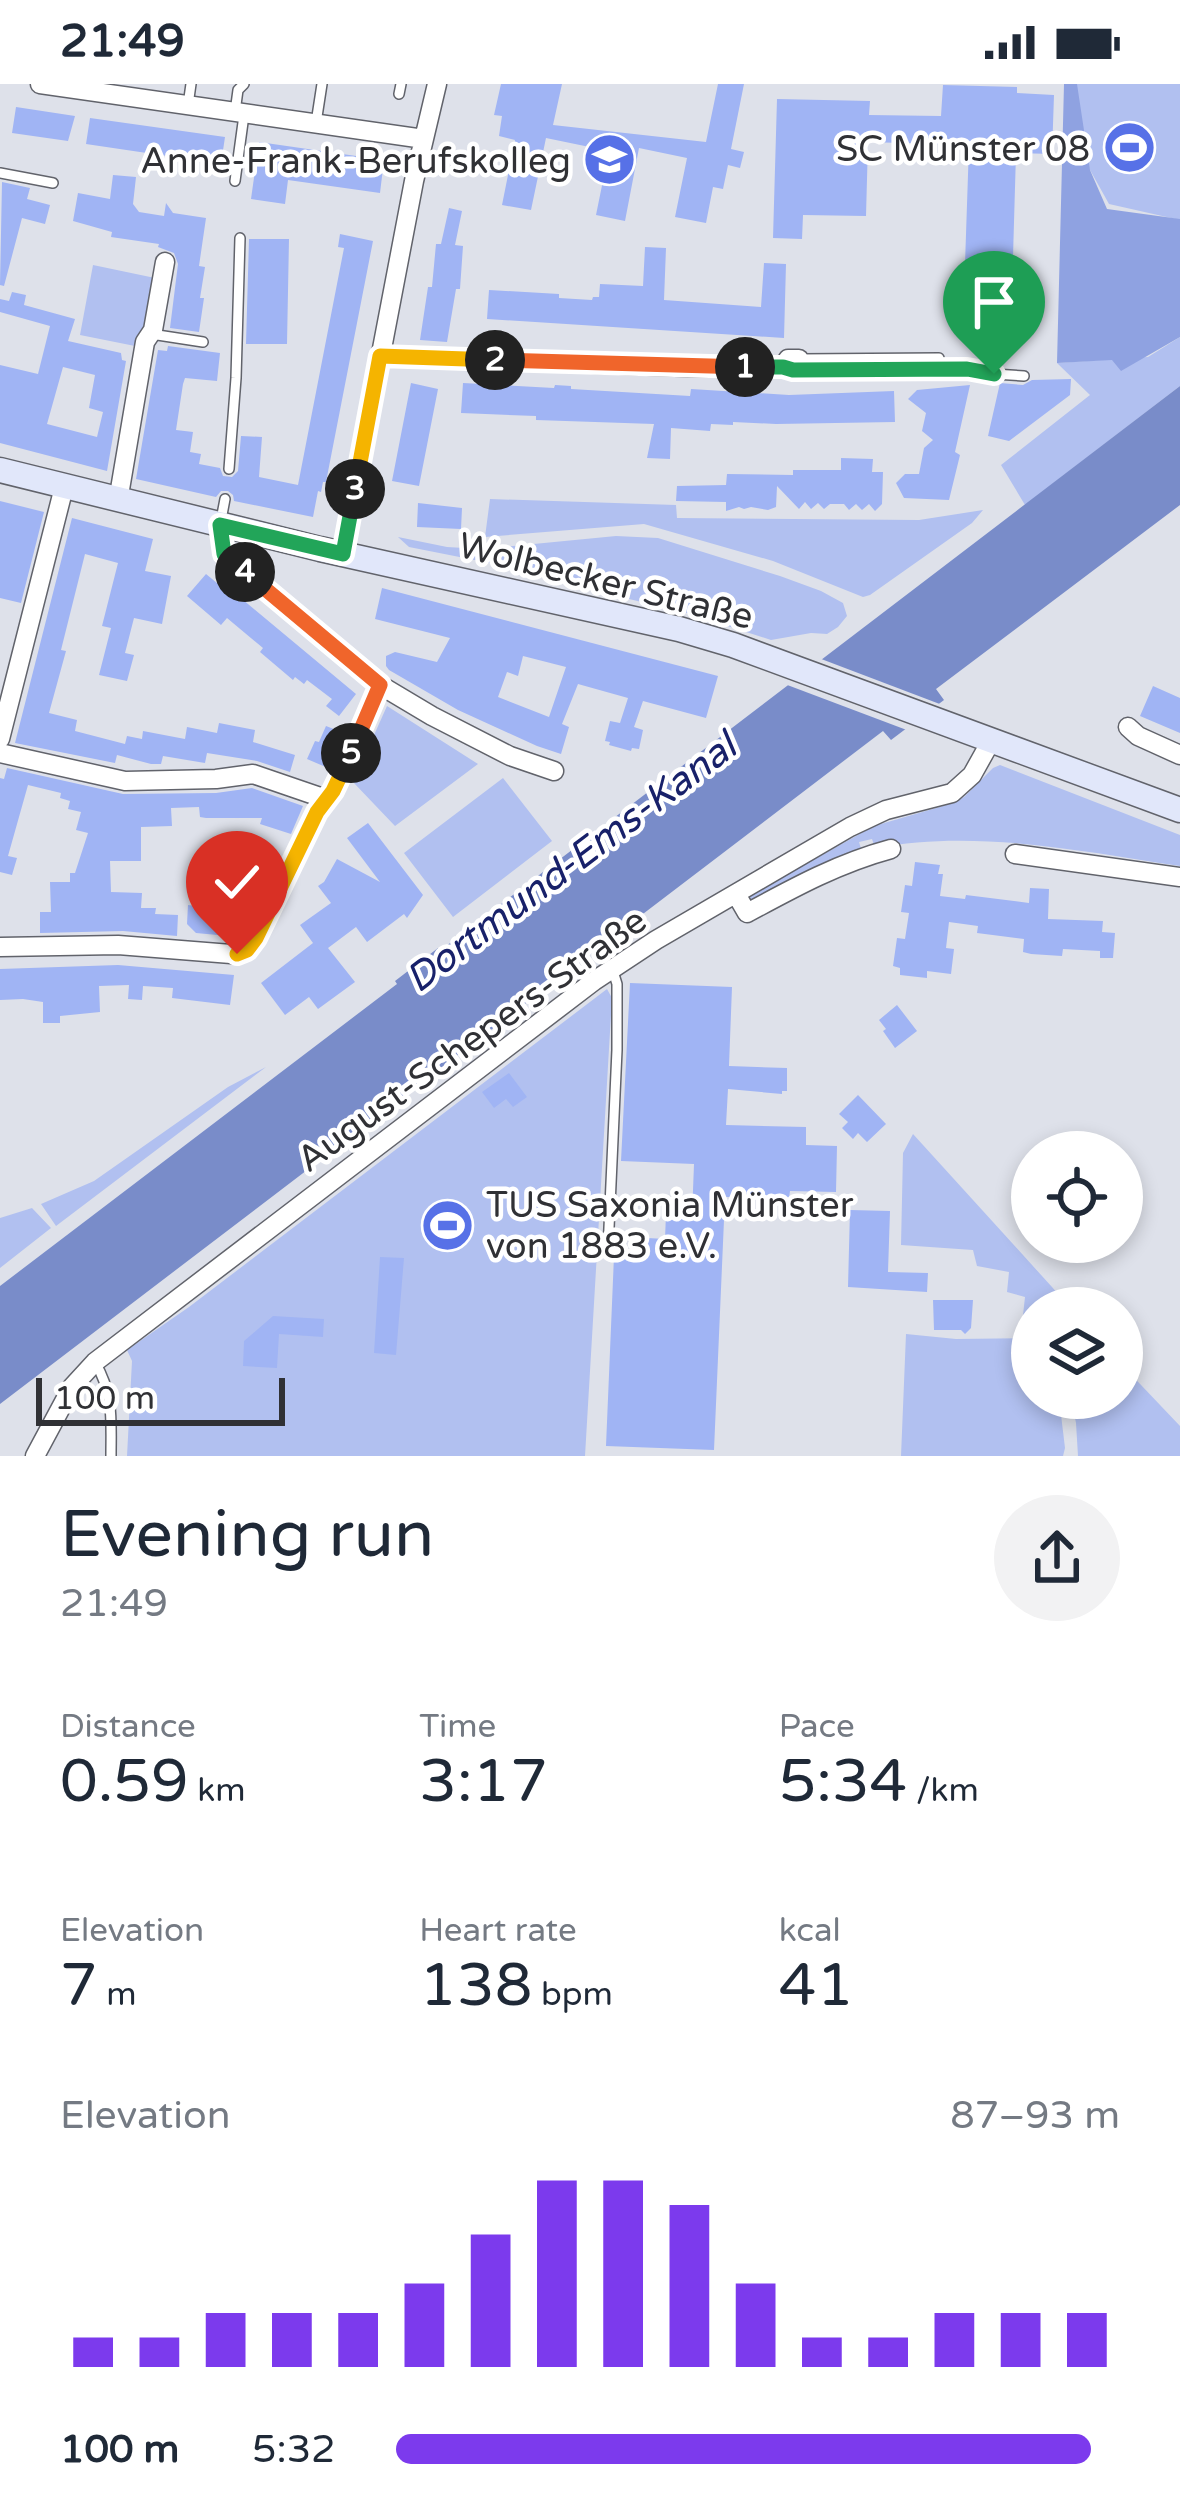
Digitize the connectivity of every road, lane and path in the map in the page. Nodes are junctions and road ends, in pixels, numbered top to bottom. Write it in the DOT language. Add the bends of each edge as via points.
graph roads {
  1 [pos="40,84"];
  2 [pos="191,84"];
  3 [pos="244,84"];
  4 [pos="322,84"];
  5 [pos="437,84"];
  6 [pos="188,105"];
  7 [pos="239,112"];
  8 [pos="316,124"];
  9 [pos="424,139"];
  10 [pos="0,173"];
  11 [pos="235,181"];
  12 [pos="53,183"];
  13 [pos="240,238"];
  14 [pos="164,262"];
  15 [pos="151,334"];
  16 [pos="203,342"];
  17 [pos="380,356"];
  18 [pos="939,358"];
  19 [pos="791,363"];
  20 [pos="1024,376"];
  21 [pos="230,469"];
  22 [pos="0,470"];
  23 [pos="64,487"];
  24 [pos="225,499"];
  25 [pos="118,501"];
  26 [pos="220,525"];
  27 [pos="343,554"];
  28 [pos="380,685"];
  29 [pos="1128,727"];
  30 [pos="0,739"];
  31 [pos="991,741"];
  32 [pos="0,753"];
  33 [pos="1180,754"];
  34 [pos="554,771"];
  35 [pos="326,800"];
  36 [pos="1180,810"];
  37 [pos="891,849"];
  38 [pos="1015,854"];
  39 [pos="1180,877"];
  40 [pos="736,894"];
  41 [pos="0,946"];
  42 [pos="612,968"];
  43 [pos="608,1250"];
  44 [pos="94,1362"];
  45 [pos="35,1456"];
  46 [pos="111,1456"];
  1 -- 6 [label="street"];
  2 -- 6 [label="lane"];
  3 -- 7 [label="lane"];
  4 -- 8 [label="lane"];
  5 -- 9 [label="street"];
  6 -- 7 [label="street"];
  7 -- 8 [label="street"];
  7 -- 11 [label="lane"];
  8 -- 9 [label="street"];
  9 -- 17 [label="street"];
  10 -- 12 [label="lane"];
  13 -- 21 [label="lane"];
  14 -- 15 [label="street"];
  15 -- 16 [label="lane"];
  15 -- 25 [label="street"];
  17 -- 19 [label="street"];
  17 -- 27 [label="street"];
  18 -- 19 [label="lane"];
  19 -- 20 [label="lane" via="793,370"];
  22 -- 23 [label="main road, Wolbecker Straße"];
  23 -- 25 [label="main road, Wolbecker Straße"];
  23 -- 30 [label="street"];
  24 -- 26 [label="lane"];
  25 -- 26 [label="main road, Wolbecker Straße"];
  26 -- 27 [label="main road, Wolbecker Straße"];
  26 -- 28 [label="street" via="224,554"];
  27 -- 31 [label="main road, Wolbecker Straße" via="679,628"];
  28 -- 34 [label="street" via="510,756"];
  28 -- 35 [label="street"];
  29 -- 33 [label="street"];
  31 -- 36 [label="main road, Wolbecker Straße"];
  31 -- 40 [label="street, August-Schepers-Straße" via="952,793 872,816"];
  32 -- 35 [label="street" via="124,781 253,774"];
  35 -- 41 [label="street" via="243,953"];
  37 -- 40 [label="street" via="821,873 747,913"];
  38 -- 39 [label="street"];
  40 -- 42 [label="street, August-Schepers-Straße"];
  42 -- 43 [label="lane" via="617,1050"];
  42 -- 44 [label="street, August-Schepers-Straße"];
  44 -- 45 [label="street, August-Schepers-Straße"];
  44 -- 46 [label="lane" via="111,1405"];
}
